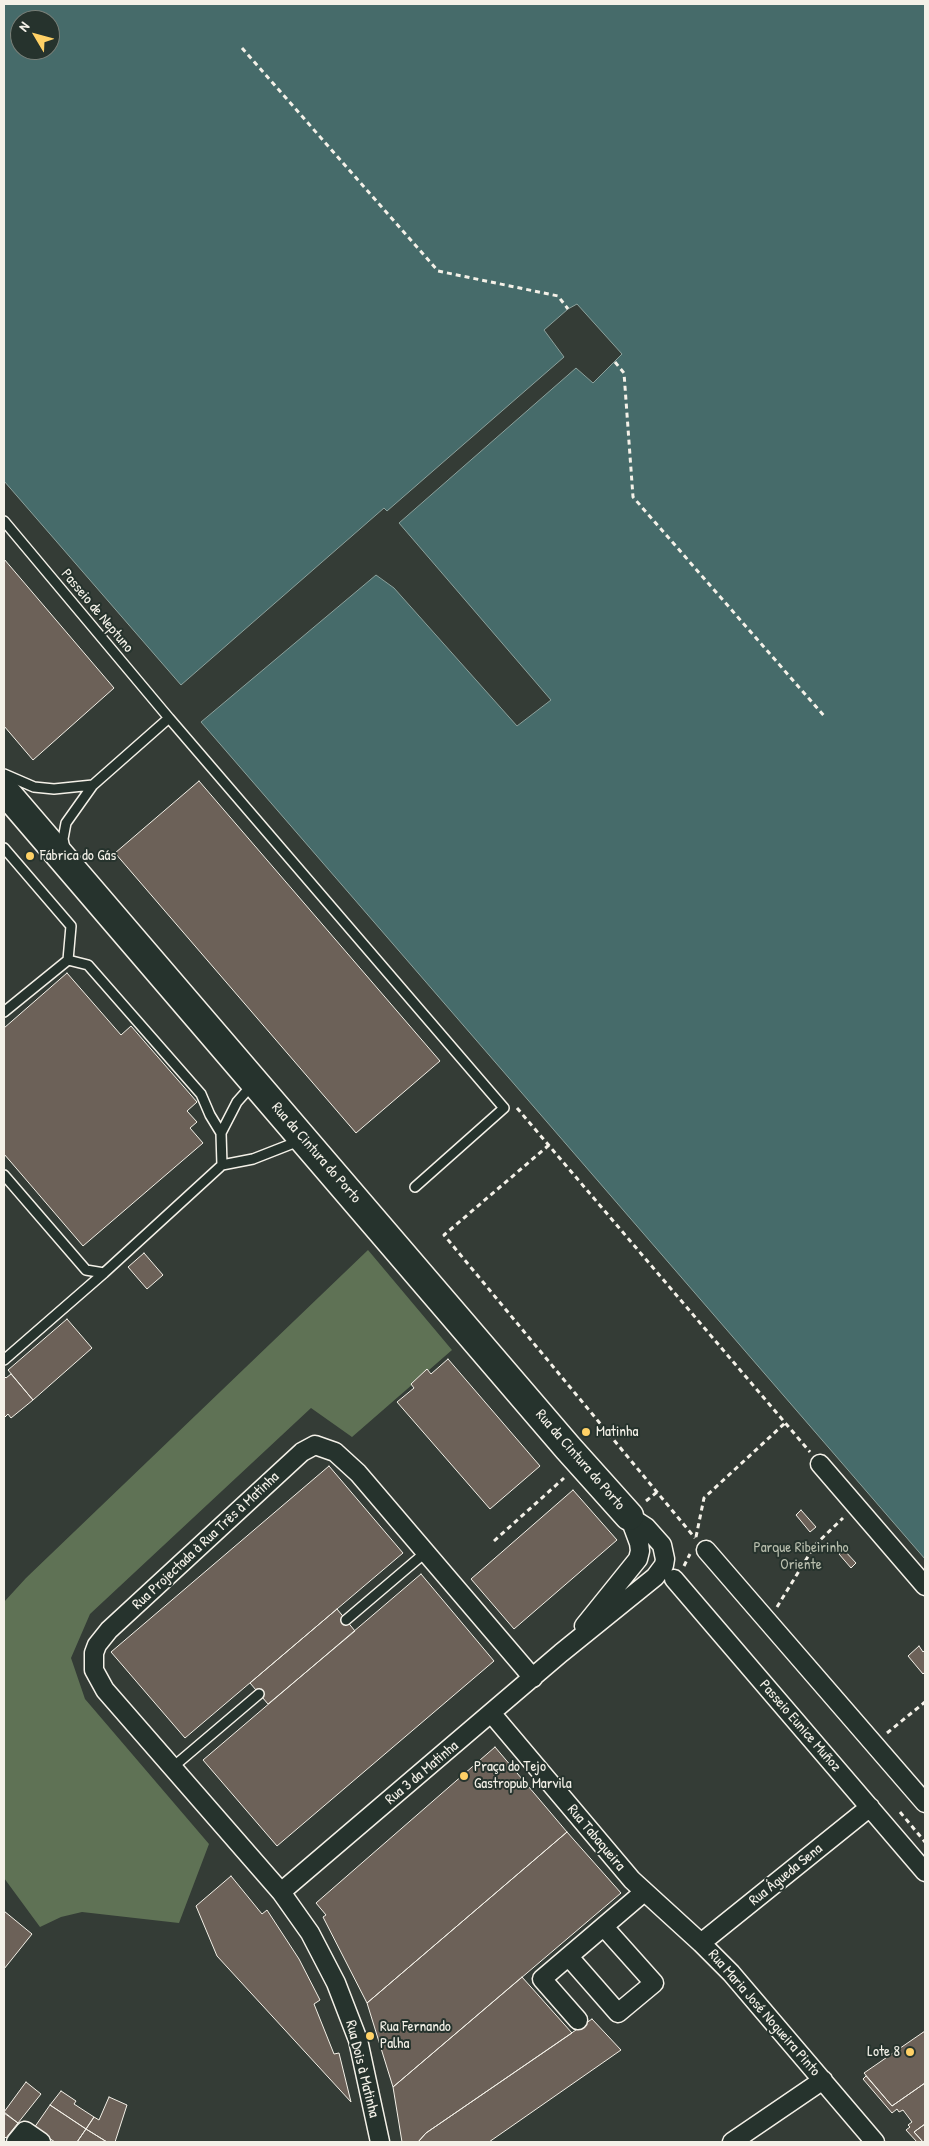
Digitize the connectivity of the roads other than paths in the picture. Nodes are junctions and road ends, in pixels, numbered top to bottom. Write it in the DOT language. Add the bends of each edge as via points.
graph roads {
  1 [pos="4,521"];
  2 [pos="169,718"];
  3 [pos="4,774"];
  4 [pos="93,785"];
  5 [pos="4,790"];
  6 [pos="4,848"];
  7 [pos="68,866"];
  8 [pos="68,960"];
  9 [pos="4,1012"];
  10 [pos="255,1083"];
  11 [pos="221,1134"];
  12 [pos="303,1139"];
  13 [pos="222,1165"];
  14 [pos="4,1175"];
  15 [pos="415,1187"];
  16 [pos="104,1273"];
  17 [pos="4,1360"];
  18 [pos="820,1464"];
  19 [pos="629,1516"];
  20 [pos="706,1550"];
  21 [pos="426,1552"];
  22 [pos="674,1579"];
  23 [pos="925,1586"];
  24 [pos="346,1620"];
  25 [pos="561,1653"];
  26 [pos="533,1678"];
  27 [pos="259,1694"];
  28 [pos="492,1714"];
  29 [pos="173,1767"];
  30 [pos="925,1803"];
  31 [pos="870,1807"];
  32 [pos="925,1872"];
  33 [pos="281,1892"];
  34 [pos="644,1892"];
  35 [pos="604,1927"];
  36 [pos="701,1943"];
  37 [pos="568,1957"];
  38 [pos="578,2020"];
  39 [pos="823,2080"];
  40 [pos="20,2137"];
  41 [pos="41,2142"];
  42 [pos="380,2142"];
  43 [pos="732,2142"];
  44 [pos="875,2142"];
  1 -- 2 [label="lane, Passeio de Neptuno"];
  2 -- 4 [label="lane"];
  2 -- 15 [label="lane, Passeio de Neptuno" via="504,1108"];
  3 -- 4 [label="lane" via="34,787 54,789"];
  4 -- 7 [label="lane" via="66,823 63,839"];
  5 -- 7 [label="main road, Rua da Cintura do Porto"];
  6 -- 8 [label="lane" via="71,926"];
  7 -- 10 [label="main road, Rua da Cintura do Porto"];
  8 -- 9 [label="lane"];
  8 -- 11 [label="lane" via="88,965 201,1094"];
  10 -- 11 [label="lane" via="238,1102"];
  10 -- 12 [label="main road, Rua da Cintura do Porto"];
  11 -- 13 [label="lane"];
  12 -- 13 [label="lane" via="253,1159"];
  12 -- 19 [label="main road, Rua da Cintura do Porto"];
  13 -- 16 [label="lane"];
  14 -- 16 [label="lane" via="86,1270"];
  16 -- 17 [label="lane"];
  18 -- 23 [label="street"];
  19 -- 25 [label="street, Rua 3 da Matinha" via="639,1543 638,1559"];
  19 -- 25 [label="street, Rua 3 da Matinha" via="658,1538 664,1552 664,1564 649,1584"];
  20 -- 30 [label="street"];
  21 -- 24 [label="lane"];
  21 -- 26 [label="street, Rua Projectada à Rua Três à Matinha"];
  21 -- 29 [label="street, Rua Projectada à Rua Três à Matinha" via="341,1457 321,1446 302,1452 109,1630 97,1645 93,1661 100,1683"];
  22 -- 31 [label="street, Passeio Eunice Muñoz"];
  25 -- 26 [label="street, Rua 3 da Matinha"];
  26 -- 28 [label="street, Rua 3 da Matinha"];
  27 -- 29 [label="lane"];
  28 -- 33 [label="street, Rua 3 da Matinha"];
  28 -- 34 [label="street, Rua Tabaqueira"];
  29 -- 33 [label="street, Rua Projectada à Rua Três à Matinha"];
  31 -- 32 [label="street, Passeio Eunice Muñoz"];
  31 -- 36 [label="street, Rua Águeda Sena"];
  33 -- 42 [label="street, Rua Dois à Matinha" via="310,1933 336,1983 358,2040"];
  34 -- 35 [label="street"];
  34 -- 36 [label="street, Rua Maria José Nogueira Pinto"];
  35 -- 37 [label="street"];
  35 -- 37 [label="street" via="654,1983 618,2013"];
  36 -- 39 [label="street, Rua Maria José Nogueira Pinto"];
  37 -- 38 [label="street" via="542,1979"];
  39 -- 43 [label="street"];
  39 -- 44 [label="street, Rua Maria José Nogueira Pinto"];
  40 -- 41 [label="street"];
}
